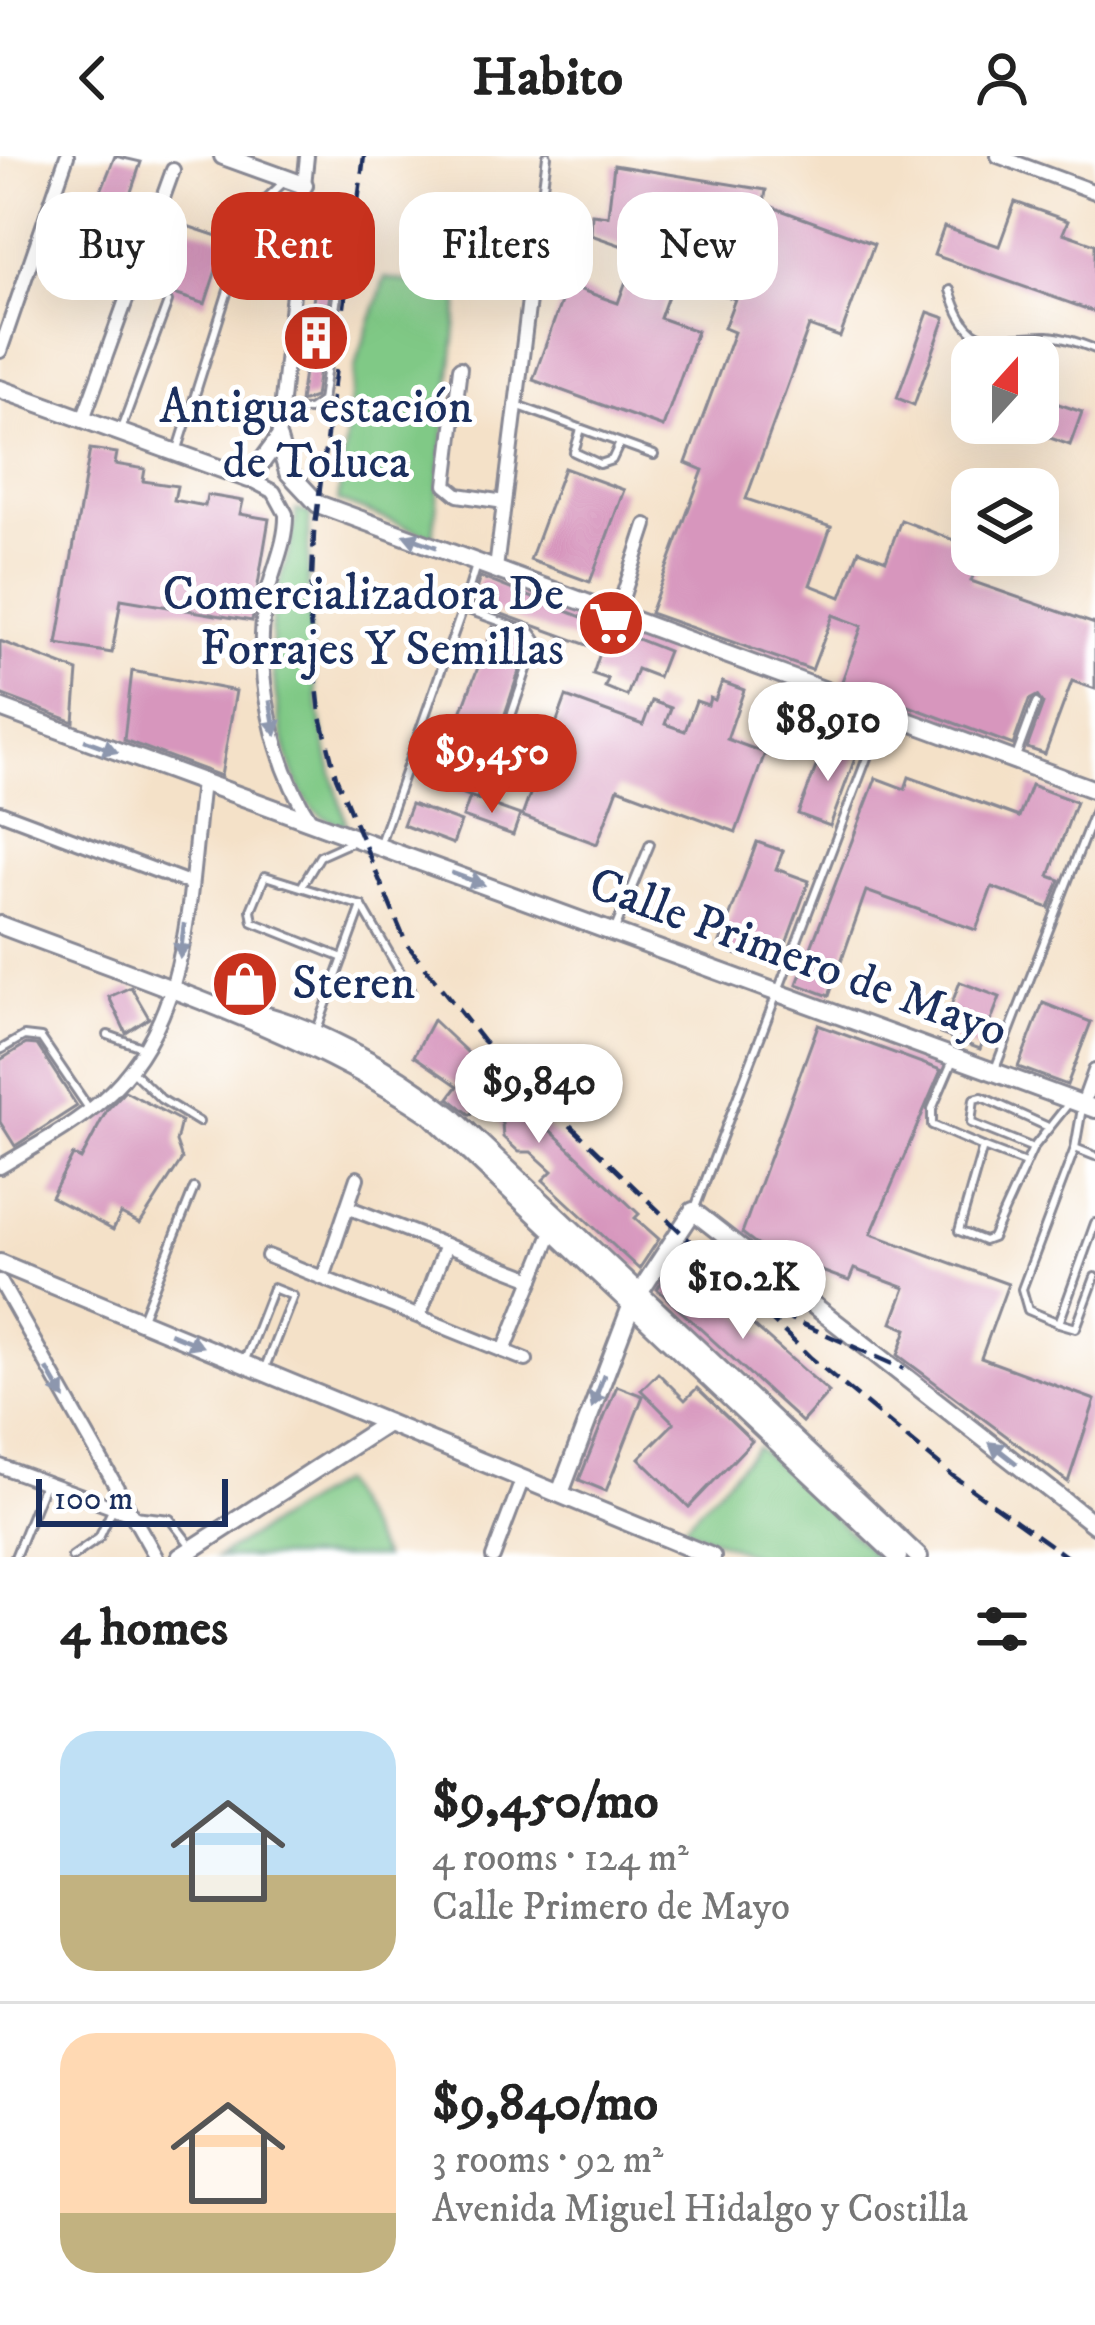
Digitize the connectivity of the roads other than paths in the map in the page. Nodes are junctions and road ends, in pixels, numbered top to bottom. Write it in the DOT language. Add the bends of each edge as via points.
graph roads {
  1 [pos="67,156"];
  2 [pos="223,156"];
  3 [pos="308,156"];
  4 [pos="547,156"];
  5 [pos="998,156"];
  6 [pos="173,170"];
  7 [pos="296,182"];
  8 [pos="281,192"];
  9 [pos="542,192"];
  10 [pos="1095,192"];
  11 [pos="950,290"];
  12 [pos="222,300"];
  13 [pos="336,300"];
  14 [pos="529,300"];
  15 [pos="169,302"];
  16 [pos="1095,349"];
  17 [pos="0,351"];
  18 [pos="460,368"];
  19 [pos="0,389"];
  20 [pos="516,405"];
  21 [pos="281,409"];
  22 [pos="83,419"];
  23 [pos="581,429"];
  24 [pos="120,432"];
  25 [pos="278,440"];
  26 [pos="620,443"];
  27 [pos="176,453"];
  28 [pos="654,454"];
  29 [pos="257,483"];
  30 [pos="504,502"];
  31 [pos="646,525"];
  32 [pos="477,562"];
  33 [pos="496,569"];
  34 [pos="463,608"];
  35 [pos="617,614"];
  36 [pos="1036,703"];
  37 [pos="0,708"];
  38 [pos="884,712"];
  39 [pos="1015,761"];
  40 [pos="493,770"];
  41 [pos="202,783"];
  42 [pos="1095,790"];
  43 [pos="1095,810"];
  44 [pos="0,812"];
  45 [pos="312,821"];
  46 [pos="358,840"];
  47 [pos="650,844"];
  48 [pos="379,847"];
  49 [pos="189,884"];
  50 [pos="303,884"];
  51 [pos="362,906"];
  52 [pos="0,925"];
  53 [pos="614,933"];
  54 [pos="344,958"];
  55 [pos="173,991"];
  56 [pos="411,991"];
  57 [pos="778,993"];
  58 [pos="218,1008"];
  59 [pos="108,1035"];
  60 [pos="314,1036"];
  61 [pos="147,1049"];
  62 [pos="0,1050"];
  63 [pos="954,1057"];
  64 [pos="131,1070"];
  65 [pos="1095,1071"];
  66 [pos="994,1072"];
  67 [pos="1083,1104"];
  68 [pos="90,1110"];
  69 [pos="199,1122"];
  70 [pos="1046,1126"];
  71 [pos="983,1147"];
  72 [pos="1033,1148"];
  73 [pos="1075,1148"];
  74 [pos="1095,1156"];
  75 [pos="1025,1163"];
  76 [pos="0,1167"];
  77 [pos="357,1178"];
  78 [pos="194,1188"];
  79 [pos="347,1207"];
  80 [pos="693,1210"];
  81 [pos="1095,1223"];
  82 [pos="553,1227"];
  83 [pos="446,1245"];
  84 [pos="268,1256"];
  85 [pos="0,1263"];
  86 [pos="1095,1277"];
  87 [pos="323,1278"];
  88 [pos="533,1279"];
  89 [pos="0,1281"];
  90 [pos="635,1297"];
  91 [pos="419,1316"];
  92 [pos="141,1322"];
  93 [pos="1059,1323"];
  94 [pos="504,1351"];
  95 [pos="526,1360"];
  96 [pos="243,1364"];
  97 [pos="263,1372"];
  98 [pos="764,1419"];
  99 [pos="387,1423"];
  100 [pos="0,1466"];
  101 [pos="523,1478"];
  102 [pos="44,1482"];
  103 [pos="560,1493"];
  104 [pos="113,1508"];
  105 [pos="132,1514"];
  106 [pos="1095,1525"];
  107 [pos="186,1553"];
  108 [pos="15,1557"];
  109 [pos="72,1557"];
  110 [pos="157,1557"];
  111 [pos="493,1557"];
  112 [pos="712,1557"];
  113 [pos="898,1557"];
  114 [pos="919,1557"];
  1 -- 17 [label="street"];
  2 -- 7 [label="main road"];
  3 -- 7 [label="street"];
  4 -- 9 [label="lane"];
  5 -- 10 [label="street"];
  6 -- 22 [label="street"];
  7 -- 8 [label="lane"];
  7 -- 21 [label="street"];
  11 -- 16 [label="lane" via="960,323 976,336 1054,336"];
  12 -- 27 [label="lane"];
  13 -- 21 [label="lane" via="322,401 309,410"];
  14 -- 20 [label="street"];
  15 -- 24 [label="lane"];
  18 -- 30 [label="street" via="446,485 458,496"];
  19 -- 22 [label="main road"];
  20 -- 23 [label="lane"];
  20 -- 30 [label="street"];
  21 -- 25 [label="street"];
  22 -- 24 [label="main road"];
  23 -- 26 [label="lane"];
  23 -- 26 [label="lane" via="578,456 604,464"];
  24 -- 27 [label="main road"];
  25 -- 29 [label="main road"];
  32 -- 25 [label="main road, one-way" via="318,504 288,472"];
  26 -- 28 [label="lane"];
  27 -- 29 [label="main road"];
  29 -- 45 [label="street, one-way" via="281,501 287,525 265,605 269,695 286,778"];
  30 -- 33 [label="street"];
  31 -- 35 [label="street"];
  32 -- 33 [label="main road"];
  32 -- 34 [label="lane"];
  33 -- 35 [label="main road"];
  34 -- 40 [label="lane" via="537,640"];
  34 -- 48 [label="lane"];
  35 -- 38 [label="main road"];
  36 -- 39 [label="lane"];
  37 -- 41 [label="main road, Calle Primero de Mayo, one-way"];
  38 -- 39 [label="main road"];
  38 -- 57 [label="lane"];
  39 -- 42 [label="main road"];
  41 -- 45 [label="main road, Calle Primero de Mayo"];
  41 -- 49 [label="street"];
  43 -- 66 [label="lane"];
  44 -- 49 [label="street"];
  45 -- 46 [label="main road, Calle Primero de Mayo"];
  46 -- 48 [label="main road, Calle Primero de Mayo"];
  46 -- 50 [label="lane" via="320,856"];
  47 -- 53 [label="lane"];
  48 -- 53 [label="main road, Calle Primero de Mayo, one-way"];
  49 -- 55 [label="street, one-way"];
  50 -- 51 [label="lane"];
  50 -- 54 [label="lane" via="266,875 250,918"];
  51 -- 54 [label="lane"];
  51 -- 56 [label="lane"];
  52 -- 55 [label="main road"];
  53 -- 57 [label="main road, Calle Primero de Mayo"];
  54 -- 60 [label="lane"];
  55 -- 58 [label="main road"];
  55 -- 61 [label="street"];
  57 -- 63 [label="main road, Calle Primero de Mayo"];
  57 -- 80 [label="lane"];
  58 -- 60 [label="main road" via="254,1012"];
  58 -- 82 [label="main road" via="404,1098"];
  59 -- 61 [label="lane"];
  60 -- 82 [label="main road" via="425,1094"];
  61 -- 64 [label="street"];
  62 -- 68 [label="lane" via="24,1036 41,1039"];
  63 -- 66 [label="main road, Calle Primero de Mayo"];
  63 -- 71 [label="lane" via="932,1125"];
  64 -- 68 [label="street"];
  64 -- 69 [label="lane"];
  65 -- 67 [label="street"];
  66 -- 67 [label="main road, Calle Primero de Mayo"];
  67 -- 70 [label="lane"];
  67 -- 73 [label="lane"];
  68 -- 76 [label="street"];
  70 -- 72 [label="lane"];
  70 -- 72 [label="lane" via="974,1099 971,1123"];
  71 -- 75 [label="lane"];
  71 -- 75 [label="lane" via="958,1224 963,1234 992,1238"];
  72 -- 75 [label="lane"];
  73 -- 74 [label="lane"];
  73 -- 93 [label="lane" via="1022,1289 1028,1310"];
  77 -- 79 [label="street"];
  78 -- 92 [label="lane"];
  79 -- 83 [label="street"];
  79 -- 87 [label="street"];
  80 -- 90 [label="main road"];
  106 -- 80 [label="main road, one-way"];
  81 -- 93 [label="lane"];
  82 -- 88 [label="street"];
  82 -- 90 [label="main road"];
  83 -- 88 [label="street"];
  83 -- 91 [label="street"];
  84 -- 87 [label="street"];
  85 -- 92 [label="main road"];
  86 -- 93 [label="lane" via="1076,1328"];
  87 -- 91 [label="street"];
  88 -- 94 [label="street"];
  89 -- 105 [label="street, one-way"];
  90 -- 98 [label="main road"];
  90 -- 103 [label="main road, one-way"];
  91 -- 94 [label="street"];
  92 -- 96 [label="main road, one-way"];
  94 -- 95 [label="street"];
  96 -- 97 [label="main road"];
  96 -- 97 [label="lane" via="272,1288 292,1296"];
  97 -- 99 [label="main road"];
  98 -- 113 [label="main road"];
  98 -- 114 [label="main road"];
  99 -- 101 [label="main road"];
  99 -- 107 [label="main road"];
  100 -- 102 [label="street"];
  101 -- 103 [label="main road"];
  101 -- 111 [label="street"];
  102 -- 104 [label="street"];
  102 -- 108 [label="lane"];
  103 -- 112 [label="main road"];
  104 -- 105 [label="street"];
  104 -- 109 [label="lane" via="99,1538"];
  105 -- 107 [label="lane" via="170,1519"];
  105 -- 110 [label="street"];
}
